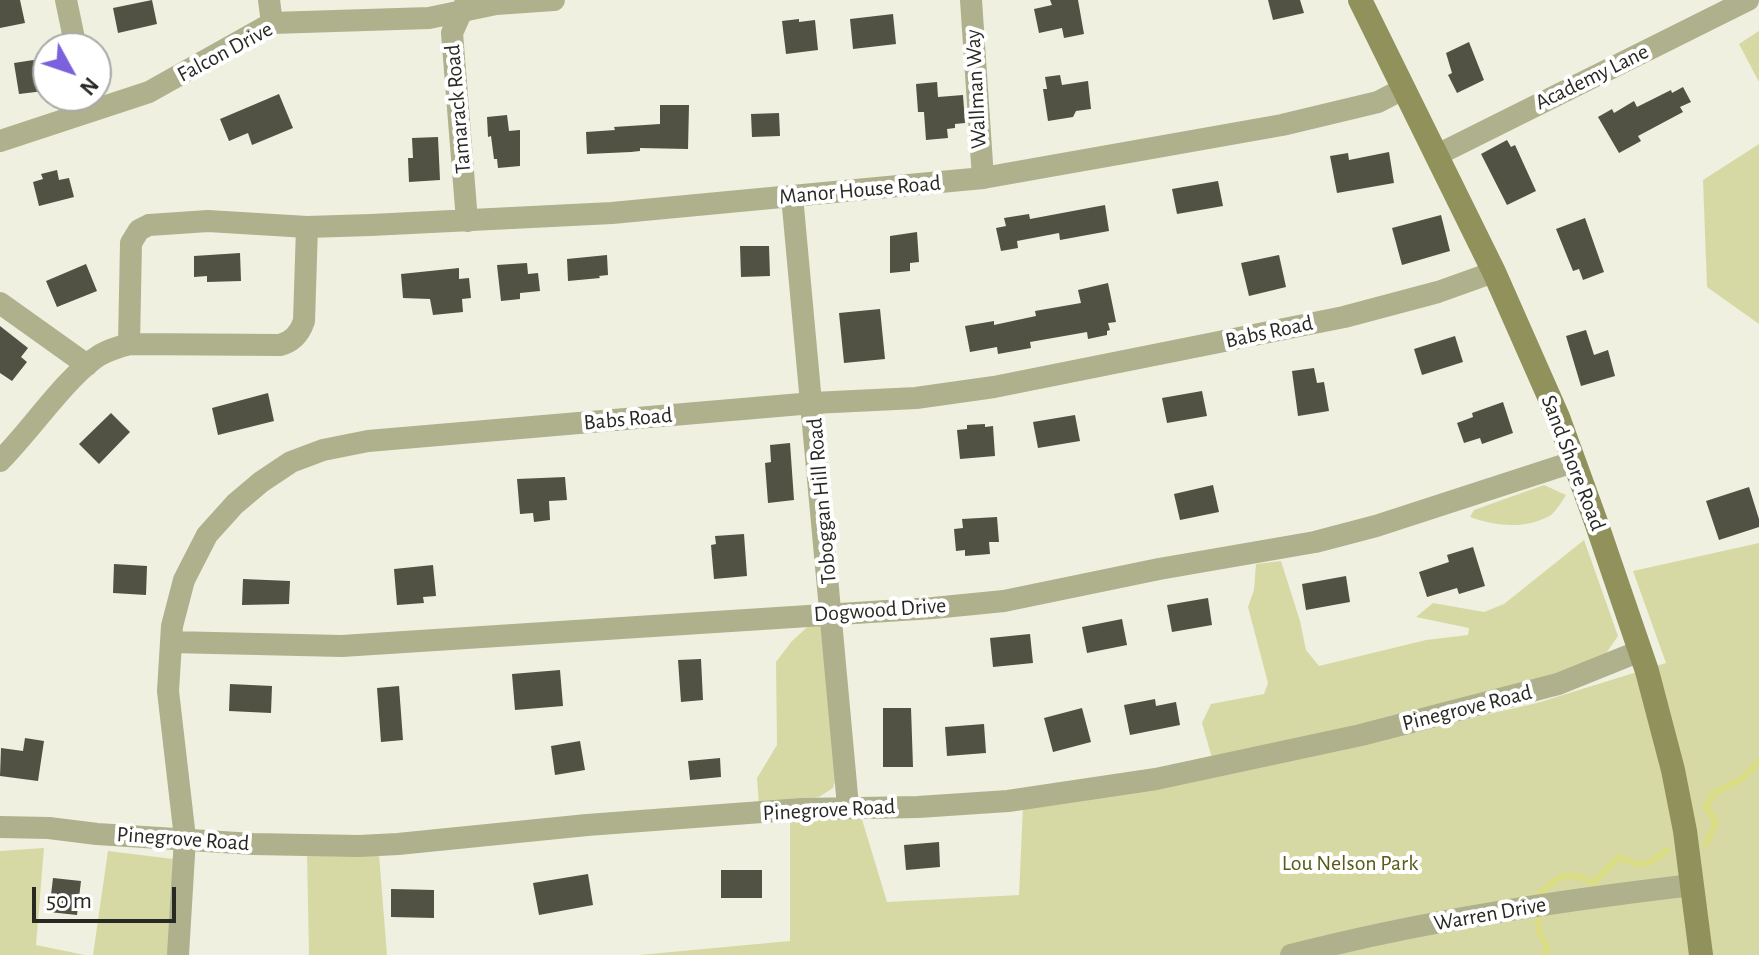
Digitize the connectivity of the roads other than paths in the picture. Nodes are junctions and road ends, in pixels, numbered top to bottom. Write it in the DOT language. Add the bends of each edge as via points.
graph roads {
  1 [pos="66,0"];
  2 [pos="269,0"];
  3 [pos="554,0"];
  4 [pos="971,0"];
  5 [pos="1360,0"];
  6 [pos="1748,0"];
  7 [pos="465,6"];
  8 [pos="272,23"];
  9 [pos="73,32"];
  10 [pos="1403,89"];
  11 [pos="112,99"];
  12 [pos="70,112"];
  13 [pos="0,141"];
  14 [pos="1437,155"];
  15 [pos="983,178"];
  16 [pos="792,196"];
  17 [pos="467,221"];
  18 [pos="307,227"];
  19 [pos="1494,272"];
  20 [pos="0,303"];
  21 [pos="129,344"];
  22 [pos="87,365"];
  23 [pos="813,403"];
  24 [pos="0,461"];
  25 [pos="1573,462"];
  26 [pos="832,613"];
  27 [pos="171,642"];
  28 [pos="1640,651"];
  29 [pos="848,806"];
  30 [pos="0,827"];
  31 [pos="185,838"];
  32 [pos="1692,885"];
  33 [pos="178,955"];
  34 [pos="1291,955"];
  35 [pos="1701,955"];
  1 -- 9 [label="street"];
  2 -- 8 [label="street"];
  3 -- 7 [label="street, Falcon Drive"];
  4 -- 15 [label="street, Wallman Way"];
  5 -- 10 [label="street, Sand Shore Road"];
  6 -- 14 [label="street, Academy Lane"];
  7 -- 8 [label="street, Falcon Drive" via="429,18"];
  7 -- 17 [label="street, Tamarack Road" via="452,33"];
  8 -- 11 [label="street, Falcon Drive" via="149,92"];
  10 -- 14 [label="street, Sand Shore Road"];
  10 -- 15 [label="street, Manor House Road" via="1378,102 1282,125"];
  12 -- 13 [label="street, Falcon Drive"];
  14 -- 19 [label="street, Sand Shore Road"];
  15 -- 16 [label="street, Manor House Road"];
  16 -- 17 [label="street, Manor House Road"];
  16 -- 23 [label="street, Toboggan Hill Road"];
  17 -- 18 [label="street, Manor House Road"];
  18 -- 21 [label="street" via="304,321 290,341"];
  18 -- 21 [label="street, Manor House Road" via="208,221 143,227 130,248"];
  19 -- 23 [label="street, Babs Road" via="1344,317 1052,377 916,398"];
  19 -- 25 [label="street, Sand Shore Road"];
  20 -- 22 [label="street"];
  21 -- 22 [label="street"];
  22 -- 24 [label="street"];
  23 -- 26 [label="street, Toboggan Hill Road"];
  23 -- 27 [label="street, Babs Road" via="368,441 323,450 291,462 261,482 207,535 178,596"];
  25 -- 26 [label="street, Dogwood Drive" via="1315,542 1004,601"];
  25 -- 28 [label="street, Sand Shore Road"];
  26 -- 27 [label="street, Dogwood Drive" via="342,646"];
  26 -- 29 [label="street, Toboggan Hill Road"];
  27 -- 31 [label="street, Babs Road" via="168,691"];
  28 -- 29 [label="street, Pinegrove Road" via="1558,684 1361,735 1156,779 1008,801"];
  28 -- 32 [label="street, Sand Shore Road" via="1673,770"];
  29 -- 31 [label="street, Pinegrove Road" via="398,844 253,844"];
  30 -- 31 [label="street, Pinegrove Road"];
  31 -- 33 [label="street, Babs Road"];
  32 -- 34 [label="street, Warren Drive" via="1434,923"];
  32 -- 35 [label="street, Sand Shore Road"];
}
